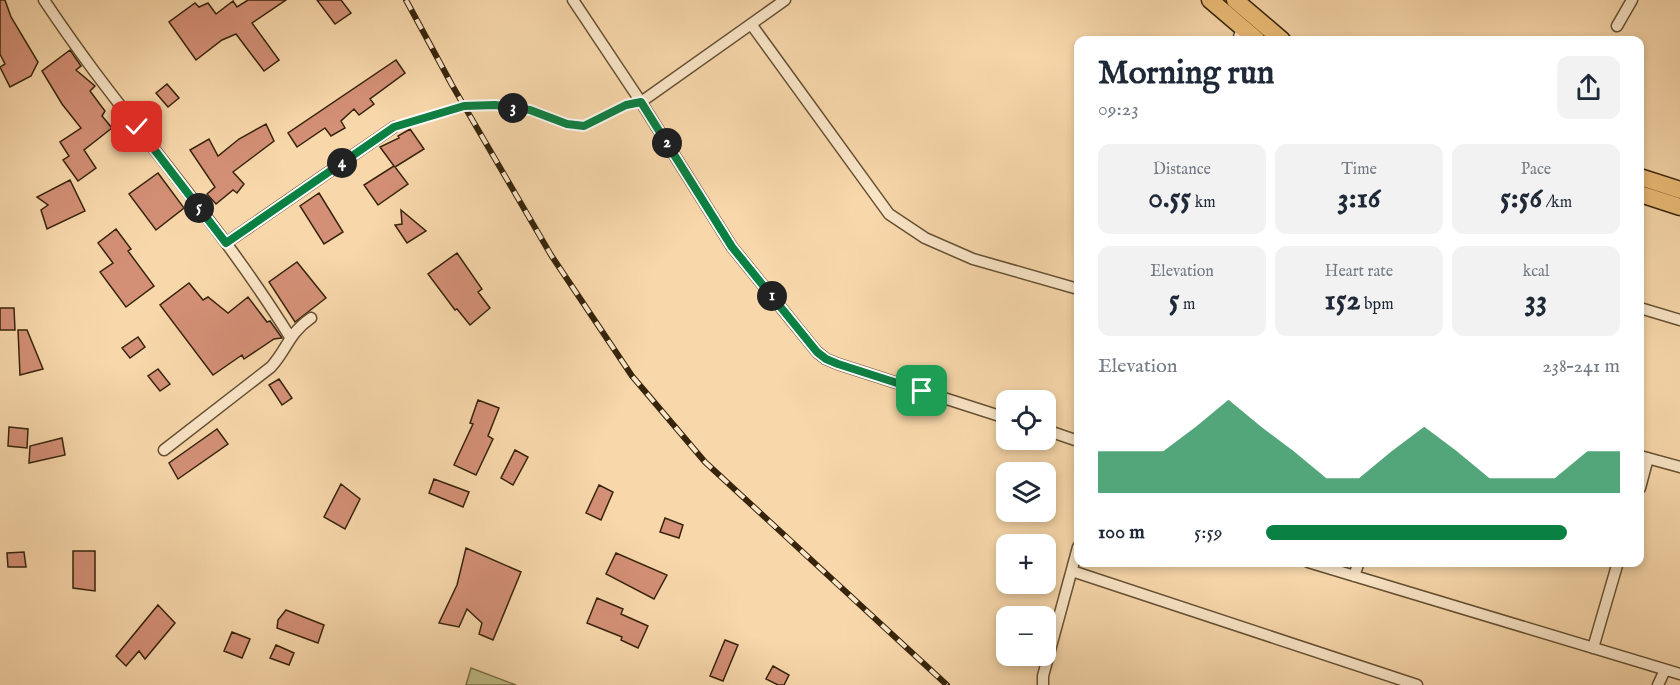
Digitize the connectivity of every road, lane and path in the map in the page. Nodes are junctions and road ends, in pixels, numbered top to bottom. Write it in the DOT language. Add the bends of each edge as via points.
graph roads {
  1 [pos="44,0"];
  2 [pos="573,0"];
  3 [pos="785,0"];
  4 [pos="1210,0"];
  5 [pos="1235,0"];
  6 [pos="1632,0"];
  7 [pos="751,24"];
  8 [pos="1617,26"];
  9 [pos="1240,34"];
  10 [pos="1277,36"];
  11 [pos="641,102"];
  12 [pos="394,127"];
  13 [pos="1644,178"];
  14 [pos="1680,190"];
  15 [pos="1644,195"];
  16 [pos="1680,207"];
  17 [pos="226,243"];
  18 [pos="1074,288"];
  19 [pos="1644,309"];
  20 [pos="310,318"];
  21 [pos="1680,320"];
  22 [pos="290,338"];
  23 [pos="996,415"];
  24 [pos="1056,433"];
  25 [pos="1074,440"];
  26 [pos="164,450"];
  27 [pos="1644,457"];
  28 [pos="1680,467"];
  29 [pos="1074,563"];
  30 [pos="1324,567"];
  31 [pos="1357,567"];
  32 [pos="1617,567"];
  33 [pos="1072,571"];
  34 [pos="1354,576"];
  35 [pos="1593,648"];
  36 [pos="1665,670"];
  37 [pos="1680,674"];
  38 [pos="1043,685"];
  39 [pos="1417,685"];
  40 [pos="1658,685"];
  1 -- 17 [label="street"];
  2 -- 11 [label="street"];
  3 -- 7 [label="street"];
  4 -- 9 [label="main road"];
  5 -- 10 [label="main road"];
  6 -- 8 [label="street"];
  7 -- 11 [label="street"];
  7 -- 18 [label="street" via="890,214 925,238 973,259"];
  11 -- 12 [label="path" via="626,105 584,126 530,110 495,105 464,106"];
  11 -- 23 [label="street" via="732,247 817,352 838,364"];
  12 -- 17 [label="street"];
  13 -- 14 [label="main road"];
  15 -- 16 [label="main road"];
  17 -- 22 [label="street"];
  19 -- 21 [label="street"];
  20 -- 22 [label="street"];
  22 -- 26 [label="street" via="271,367"];
  24 -- 25 [label="street"];
  27 -- 28 [label="street"];
  29 -- 33 [label="street"];
  30 -- 34 [label="street"];
  31 -- 34 [label="street"];
  32 -- 35 [label="street"];
  33 -- 38 [label="street"];
  33 -- 39 [label="street"];
  34 -- 35 [label="street"];
  35 -- 36 [label="street"];
  36 -- 37 [label="street"];
  36 -- 40 [label="street"];
}
